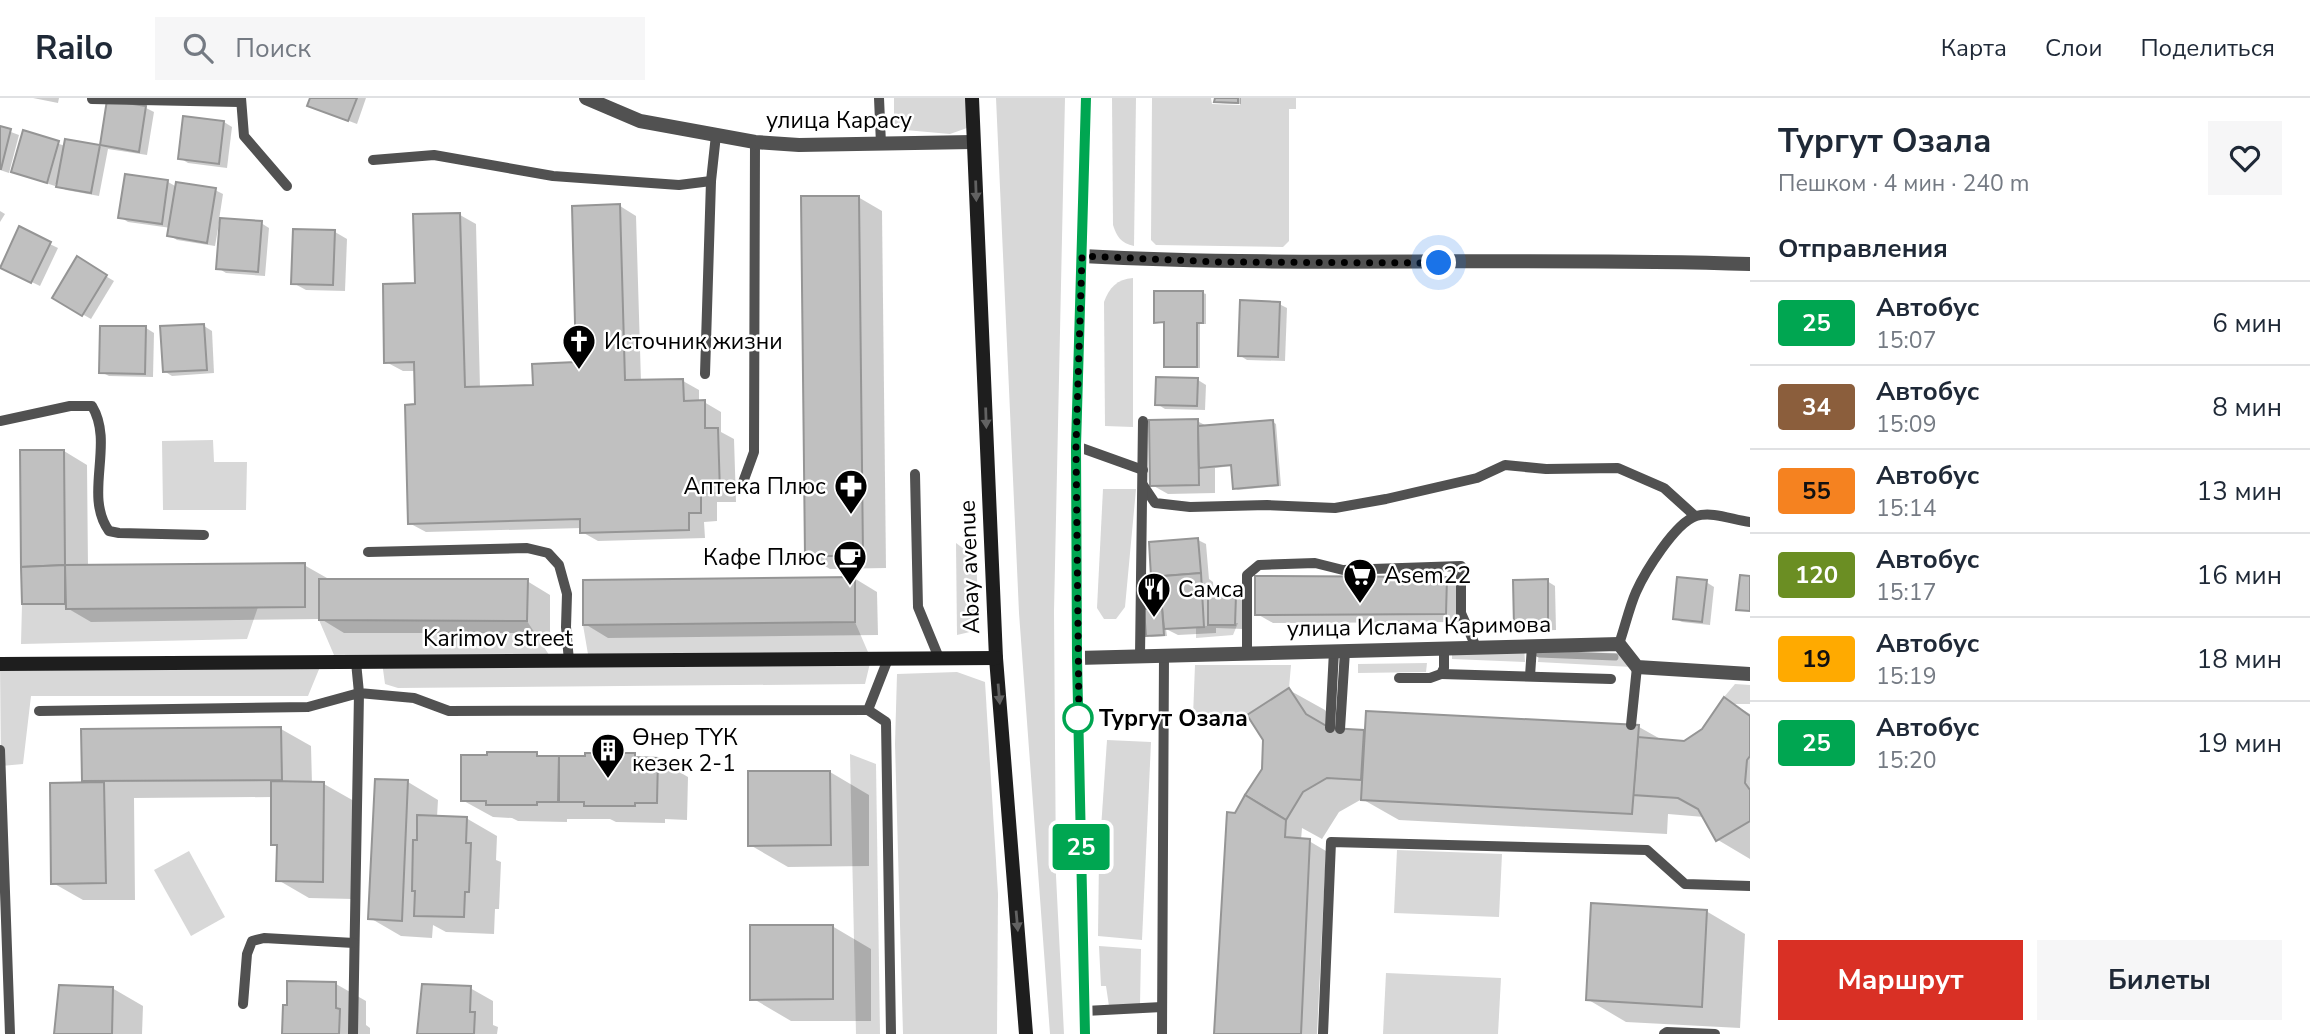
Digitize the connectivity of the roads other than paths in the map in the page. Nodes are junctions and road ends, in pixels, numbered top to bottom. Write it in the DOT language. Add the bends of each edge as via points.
graph roads {
  1 [pos="879,98"];
  2 [pos="972,98"];
  3 [pos="1086,98"];
  4 [pos="92,99"];
  5 [pos="240,100"];
  6 [pos="596,100"];
  7 [pos="716,135"];
  8 [pos="755,142"];
  9 [pos="972,142"];
  10 [pos="881,144"];
  11 [pos="373,160"];
  12 [pos="711,181"];
  13 [pos="287,186"];
  14 [pos="1082,256"];
  15 [pos="1750,264"];
  16 [pos="705,374"];
  17 [pos="0,421"];
  18 [pos="1143,421"];
  19 [pos="1076,446"];
  20 [pos="1143,470"];
  21 [pos="915,474"];
  22 [pos="742,485"];
  23 [pos="1143,485"];
  24 [pos="1695,516"];
  25 [pos="1750,522"];
  26 [pos="204,534"];
  27 [pos="368,552"];
  28 [pos="1619,644"];
  29 [pos="1532,646"];
  30 [pos="1476,647"];
  31 [pos="1444,648"];
  32 [pos="1340,651"];
  33 [pos="1247,653"];
  34 [pos="1164,655"];
  35 [pos="1140,656"];
  36 [pos="939,658"];
  37 [pos="996,658"];
  38 [pos="1077,658"];
  39 [pos="888,659"];
  40 [pos="569,661"];
  41 [pos="356,662"];
  42 [pos="0,664"];
  43 [pos="1637,667"];
  44 [pos="1441,674"];
  45 [pos="1750,674"];
  46 [pos="1530,676"];
  47 [pos="1399,678"];
  48 [pos="1611,679"];
  49 [pos="359,693"];
  50 [pos="868,710"];
  51 [pos="39,711"];
  52 [pos="1631,724"];
  53 [pos="1335,728"];
  54 [pos="0,750"];
  55 [pos="1750,886"];
  56 [pos="354,943"];
  57 [pos="243,1004"];
  58 [pos="1162,1007"];
  59 [pos="1085,1011"];
  60 [pos="9,1034"];
  61 [pos="352,1034"];
  62 [pos="891,1034"];
  63 [pos="1026,1034"];
  64 [pos="1085,1034"];
  65 [pos="1161,1034"];
  66 [pos="1323,1034"];
  67 [pos="1664,1034"];
  68 [pos="1715,1034"];
  1 -- 10 [label="lane"];
  2 -- 9 [label="main road, Abay avenue"];
  3 -- 14 [label="main road"];
  4 -- 5 [label="lane"];
  5 -- 13 [label="lane" via="244,136"];
  6 -- 7 [label="street, улица Карасу" via="639,121"];
  7 -- 8 [label="street, улица Карасу"];
  7 -- 12 [label="lane"];
  8 -- 10 [label="street, улица Карасу"];
  8 -- 22 [label="lane" via="754,452"];
  9 -- 10 [label="street, улица Карасу"];
  9 -- 37 [label="main road, Abay avenue, one-way"];
  11 -- 12 [label="lane" via="434,155 553,176 679,185"];
  12 -- 16 [label="lane"];
  14 -- 15 [label="street" via="1332,264"];
  14 -- 19 [label="main road"];
  17 -- 26 [label="lane" via="69,406 92,406 100,435 97,508 109,531"];
  18 -- 20 [label="lane"];
  19 -- 20 [label="lane"];
  19 -- 38 [label="main road"];
  20 -- 23 [label="lane"];
  21 -- 36 [label="lane" via="918,607"];
  23 -- 24 [label="lane" via="1155,503 1335,508 1477,478 1505,465 1618,468 1664,488"];
  23 -- 35 [label="lane"];
  24 -- 25 [label="lane"];
  24 -- 28 [label="lane" via="1648,570"];
  27 -- 40 [label="lane" via="527,548 548,553 559,565 567,594"];
  28 -- 29 [label="street, улица Ислама Каримова"];
  28 -- 43 [label="street"];
  29 -- 30 [label="street, улица Ислама Каримова"];
  29 -- 46 [label="lane"];
  30 -- 31 [label="street, улица Ислама Каримова"];
  30 -- 33 [label="lane" via="1461,613 1461,566 1343,570 1315,563 1259,565 1247,575"];
  31 -- 32 [label="street, улица Ислама Каримова"];
  31 -- 44 [label="lane"];
  32 -- 33 [label="street, улица Ислама Каримова"];
  32 -- 53 [label="lane"];
  33 -- 34 [label="street, улица Ислама Каримова"];
  34 -- 35 [label="street, улица Ислама Каримова"];
  34 -- 58 [label="lane"];
  35 -- 38 [label="street, улица Ислама Каримова"];
  36 -- 37 [label="main road, Karimov street"];
  36 -- 39 [label="main road, Karimov street"];
  37 -- 63 [label="main road, Abay avenue, one-way"];
  38 -- 59 [label="main road"];
  39 -- 40 [label="main road, Karimov street"];
  39 -- 50 [label="lane"];
  40 -- 41 [label="main road, Karimov street"];
  41 -- 42 [label="main road, Karimov street"];
  41 -- 49 [label="lane"];
  43 -- 45 [label="street"];
  43 -- 52 [label="lane"];
  44 -- 46 [label="lane"];
  44 -- 47 [label="lane"];
  46 -- 48 [label="lane"];
  49 -- 50 [label="lane" via="414,698 449,711"];
  49 -- 51 [label="lane" via="309,707"];
  49 -- 56 [label="lane"];
  50 -- 62 [label="lane" via="886,722"];
  54 -- 60 [label="lane"];
  55 -- 66 [label="lane" via="1685,884 1647,850 1331,842"];
  56 -- 57 [label="lane" via="252,941"];
  56 -- 61 [label="lane"];
  58 -- 59 [label="lane"];
  58 -- 65 [label="lane"];
  59 -- 64 [label="main road"];
  67 -- 68 [label="lane"];
}
